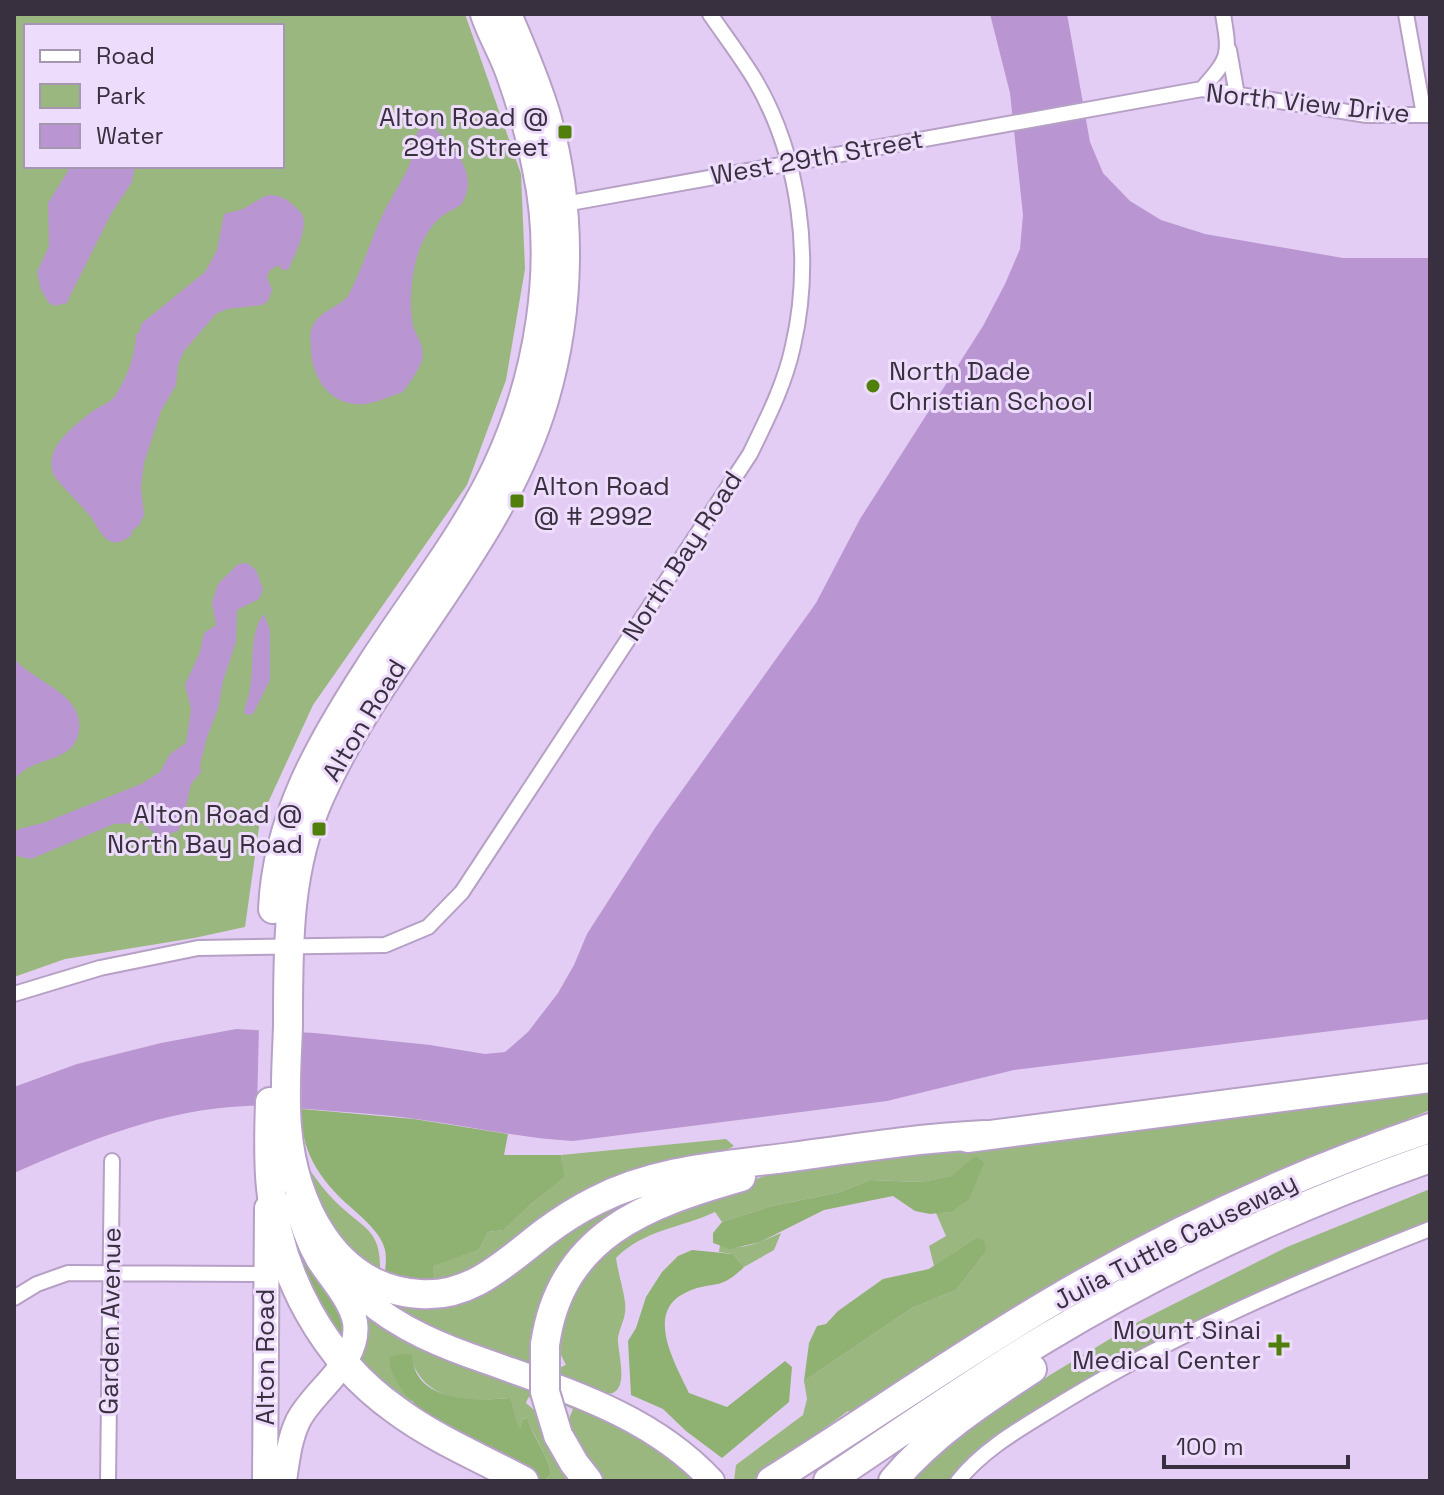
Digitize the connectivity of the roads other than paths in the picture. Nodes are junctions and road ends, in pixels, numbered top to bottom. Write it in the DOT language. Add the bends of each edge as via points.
graph roads {
  1 [pos="485,14"];
  2 [pos="507,14"];
  3 [pos="710,14"];
  4 [pos="1223,14"];
  5 [pos="1406,14"];
  6 [pos="1229,50"];
  7 [pos="1202,89"];
  8 [pos="1237,95"];
  9 [pos="1091,108"];
  10 [pos="1427,115"];
  11 [pos="789,162"];
  12 [pos="554,206"];
  13 [pos="279,946"];
  14 [pos="14,994"];
  15 [pos="1430,1078"];
  16 [pos="1430,1128"];
  17 [pos="278,1129"];
  18 [pos="984,1135"];
  19 [pos="112,1161"];
  20 [pos="1419,1162"];
  21 [pos="270,1174"];
  22 [pos="296,1203"];
  23 [pos="1430,1229"];
  24 [pos="111,1272"];
  25 [pos="266,1274"];
  26 [pos="14,1298"];
  27 [pos="344,1362"];
  28 [pos="108,1481"];
  29 [pos="265,1481"];
  30 [pos="284,1481"];
  31 [pos="524,1481"];
  32 [pos="588,1481"];
  33 [pos="712,1481"];
  34 [pos="771,1481"];
  35 [pos="828,1481"];
  36 [pos="893,1481"];
  37 [pos="958,1481"];
  1 -- 12 [label="highway, Alton Road" via="511,73"];
  2 -- 12 [label="highway, Alton Road" via="547,119"];
  3 -- 11 [label="street, North Bay Road" via="756,81"];
  4 -- 6 [label="street"];
  5 -- 10 [label="street"];
  6 -- 7 [label="street"];
  6 -- 8 [label="street"];
  7 -- 8 [label="street, North View Drive"];
  7 -- 9 [label="street, North View Drive"];
  8 -- 10 [label="street, North View Drive" via="1367,115"];
  9 -- 11 [label="street, West 29th Street"];
  11 -- 12 [label="street, West 29th Street"];
  11 -- 13 [label="street, North Bay Road" via="802,253 800,311 778,395 750,454 462,892 428,927 385,945"];
  12 -- 13 [label="highway, Alton Road" via="565,288 557,345 530,439 472,552 349,736 317,801"];
  13 -- 14 [label="street, North Bay Road" via="198,948 100,968"];
  13 -- 17 [label="highway, Alton Road"];
  15 -- 18 [label="highway"];
  16 -- 34 [label="highway, Julia Tuttle Causeway" via="1251,1198 1128,1259 984,1343"];
  17 -- 18 [label="highway" via="307,1207 337,1257 374,1283 429,1295 477,1283 583,1208 666,1174 931,1137"];
  17 -- 21 [label="highway, Alton Road"];
  17 -- 22 [label="main road, Alton Road"];
  18 -- 32 [label="highway, bridge" via="746,1175 639,1212 601,1238 569,1275 545,1345 545,1392 558,1435"];
  19 -- 24 [label="street, Garden Avenue"];
  20 -- 35 [label="highway, Julia Tuttle Causeway" via="1284,1215 1122,1295 1020,1354"];
  20 -- 36 [label="highway" via="1355,1200 1201,1272 1046,1359 949,1427"];
  21 -- 25 [label="main road, Alton Road"];
  21 -- 27 [label="highway" via="288,1268 317,1327"];
  22 -- 27 [label="main road, Alton Road" via="308,1240 353,1315 355,1335"];
  22 -- 33 [label="main road" via="339,1271 391,1318 444,1346 627,1416 664,1439"];
  23 -- 37 [label="street" via="1169,1342 997,1444"];
  24 -- 25 [label="street"];
  24 -- 26 [label="street" via="68,1273"];
  24 -- 28 [label="street, Garden Avenue"];
  25 -- 29 [label="main road, Alton Road"];
  27 -- 30 [label="main road, Alton Road" via="297,1423"];
  27 -- 31 [label="highway" via="412,1421"];
}
